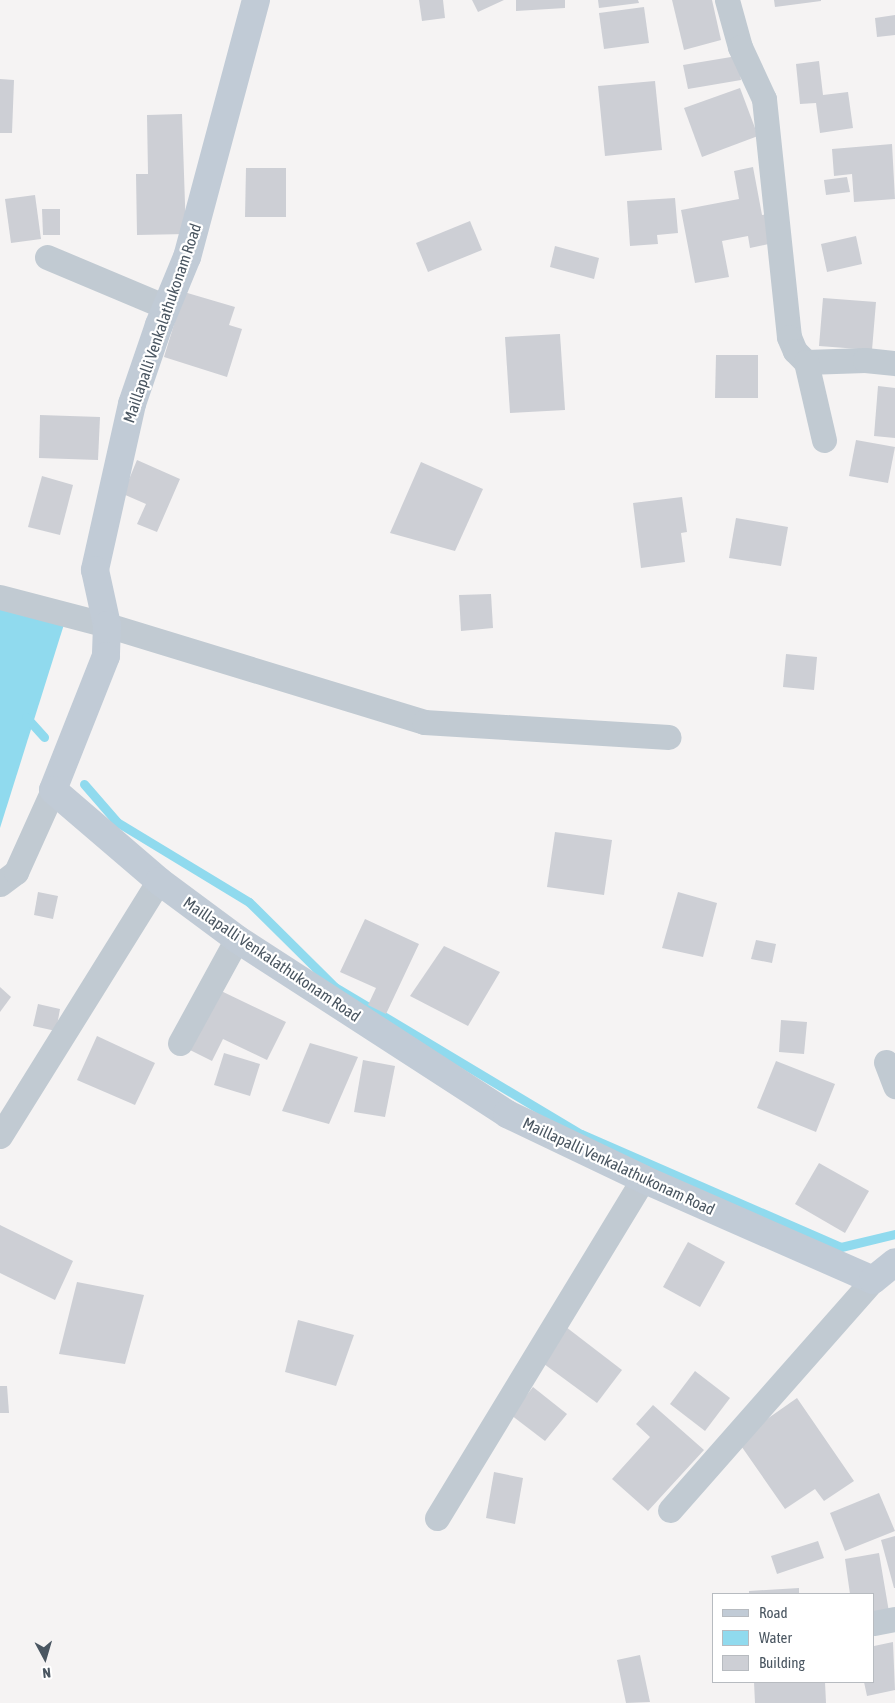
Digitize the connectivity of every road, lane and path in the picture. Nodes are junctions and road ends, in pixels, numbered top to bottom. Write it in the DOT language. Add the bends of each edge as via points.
graph roads {
  1 [pos="256,0"];
  2 [pos="727,0"];
  3 [pos="47,257"];
  4 [pos="166,308"];
  5 [pos="806,362"];
  6 [pos="895,363"];
  7 [pos="824,440"];
  8 [pos="0,598"];
  9 [pos="107,625"];
  10 [pos="669,737"];
  11 [pos="53,790"];
  12 [pos="159,881"];
  13 [pos="0,884"];
  14 [pos="238,939"];
  15 [pos="180,1043"];
  16 [pos="886,1062"];
  17 [pos="895,1086"];
  18 [pos="0,1136"];
  19 [pos="643,1179"];
  20 [pos="895,1262"];
  21 [pos="873,1280"];
  22 [pos="670,1510"];
  23 [pos="437,1518"];
  24 [pos="895,1619"];
  25 [pos="875,1623"];
  1 -- 4 [label="street, Maillapalli Venkalathukonam Road" via="187,258"];
  2 -- 5 [label="street" via="740,47 764,99 789,337 794,351"];
  3 -- 4 [label="street"];
  4 -- 9 [label="street, Maillapalli Venkalathukonam Road" via="132,404 95,570"];
  5 -- 6 [label="street" via="865,360"];
  5 -- 7 [label="street"];
  8 -- 9 [label="street"];
  9 -- 10 [label="street" via="424,722"];
  9 -- 11 [label="street, Maillapalli Venkalathukonam Road" via="106,656"];
  11 -- 12 [label="street, Maillapalli Venkalathukonam Road"];
  11 -- 13 [label="street" via="16,872"];
  12 -- 14 [label="street, Maillapalli Venkalathukonam Road"];
  12 -- 18 [label="street"];
  14 -- 15 [label="street"];
  14 -- 19 [label="street, Maillapalli Venkalathukonam Road" via="507,1114"];
  16 -- 17 [label="street"];
  19 -- 21 [label="street, Maillapalli Venkalathukonam Road"];
  19 -- 23 [label="street"];
  20 -- 21 [label="street"];
  21 -- 22 [label="street"];
  24 -- 25 [label="street"];
}
